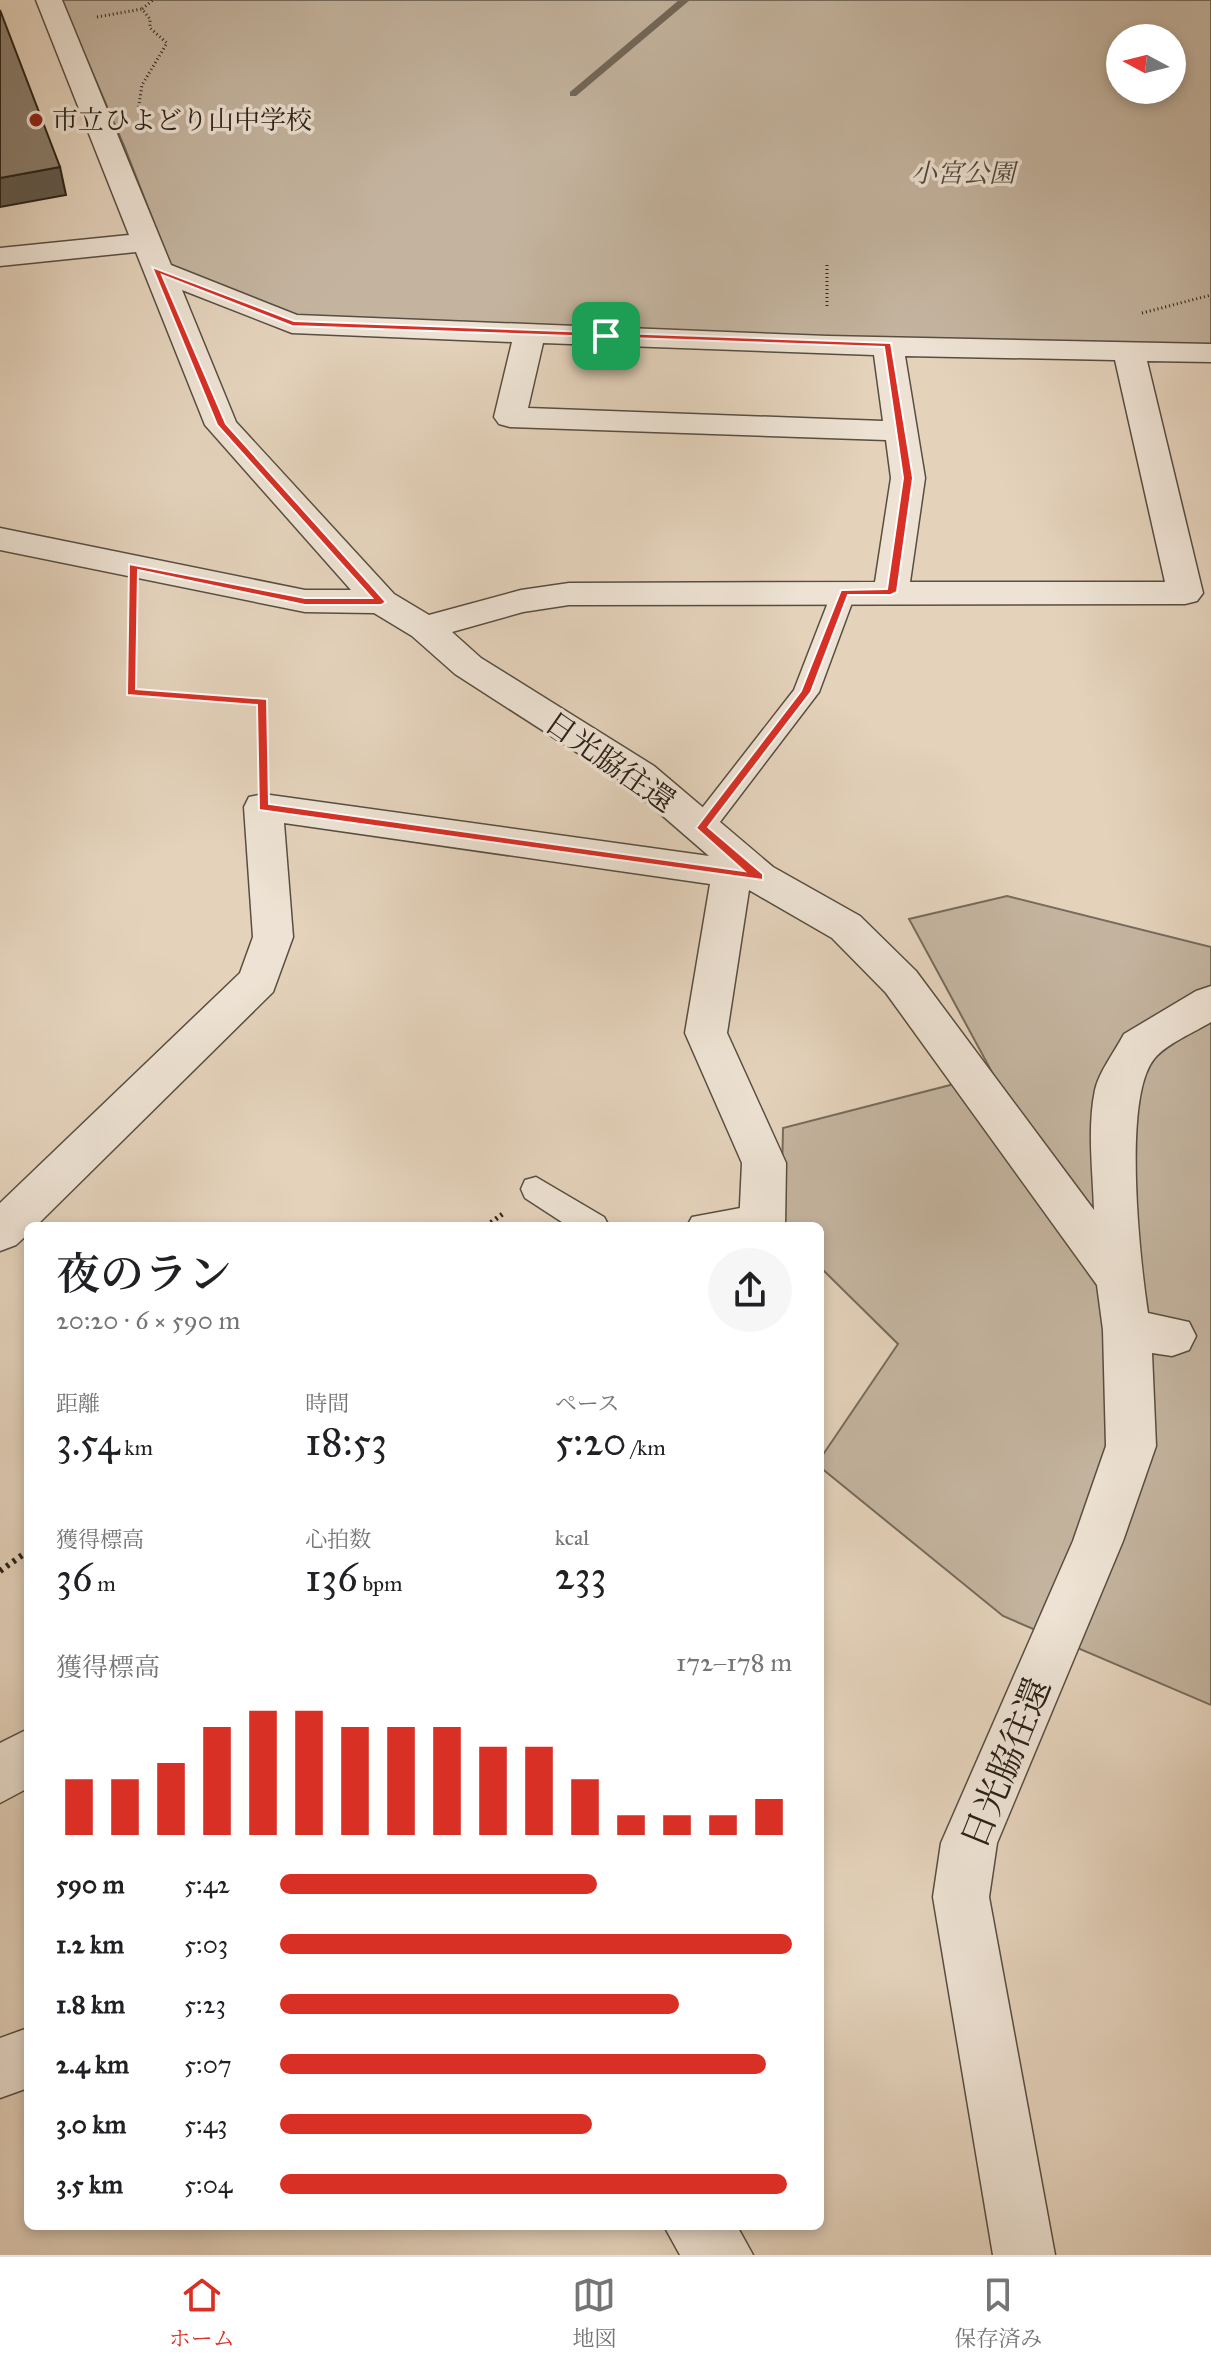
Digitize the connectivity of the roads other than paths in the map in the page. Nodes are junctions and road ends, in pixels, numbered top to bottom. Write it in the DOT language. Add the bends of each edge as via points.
graph roads {
  1 [pos="49,0"];
  2 [pos="152,256"];
  3 [pos="0,257"];
  4 [pos="530,333"];
  5 [pos="888,345"];
  6 [pos="1128,349"];
  7 [pos="1211,353"];
  8 [pos="901,431"];
  9 [pos="0,539"];
  10 [pos="844,592"];
  11 [pos="891,592"];
  12 [pos="381,602"];
  13 [pos="425,628"];
  14 [pos="701,828"];
  15 [pos="746,875"];
  16 [pos="1211,1002"];
  17 [pos="536,1189"];
  18 [pos="762,1221"];
  19 [pos="587,1222"];
  20 [pos="0,1232"];
  21 [pos="1140,1316"];
  22 [pos="24,1758"];
  23 [pos="0,1776"];
  24 [pos="24,2059"];
  25 [pos="0,2068"];
  26 [pos="699,2230"];
  27 [pos="722,2255"];
  28 [pos="1024,2255"];
  1 -- 2 [label="street, 日光脇往還"];
  2 -- 3 [label="street"];
  2 -- 4 [label="street" via="292,324"];
  2 -- 12 [label="street, 日光脇往還" via="221,425"];
  4 -- 5 [label="street"];
  4 -- 8 [label="street" via="510,417"];
  5 -- 6 [label="street"];
  5 -- 8 [label="street"];
  6 -- 7 [label="street"];
  6 -- 11 [label="street" via="1185,593"];
  8 -- 11 [label="street" via="908,478"];
  9 -- 12 [label="street" via="305,601"];
  10 -- 11 [label="street"];
  10 -- 13 [label="street" via="569,594 521,601"];
  10 -- 14 [label="lane" via="806,692"];
  12 -- 13 [label="street, 日光脇往還"];
  13 -- 14 [label="street, 日光脇往還" via="468,666 640,775"];
  14 -- 15 [label="street, 日光脇往還"];
  15 -- 18 [label="street" via="706,1033 764,1163"];
  15 -- 20 [label="street" via="263,807 273,937 258,981"];
  15 -- 21 [label="street, 日光脇往還" via="846,927 901,982"];
  16 -- 21 [label="street" via="1139,1046 1117,1089 1114,1146"];
  17 -- 19 [label="lane"];
  21 -- 28 [label="street, 日光脇往還" via="1131,1446 1098,1541 969,1843 961,1897"];
  22 -- 23 [label="street"];
  24 -- 25 [label="street"];
  26 -- 27 [label="street"];
}
